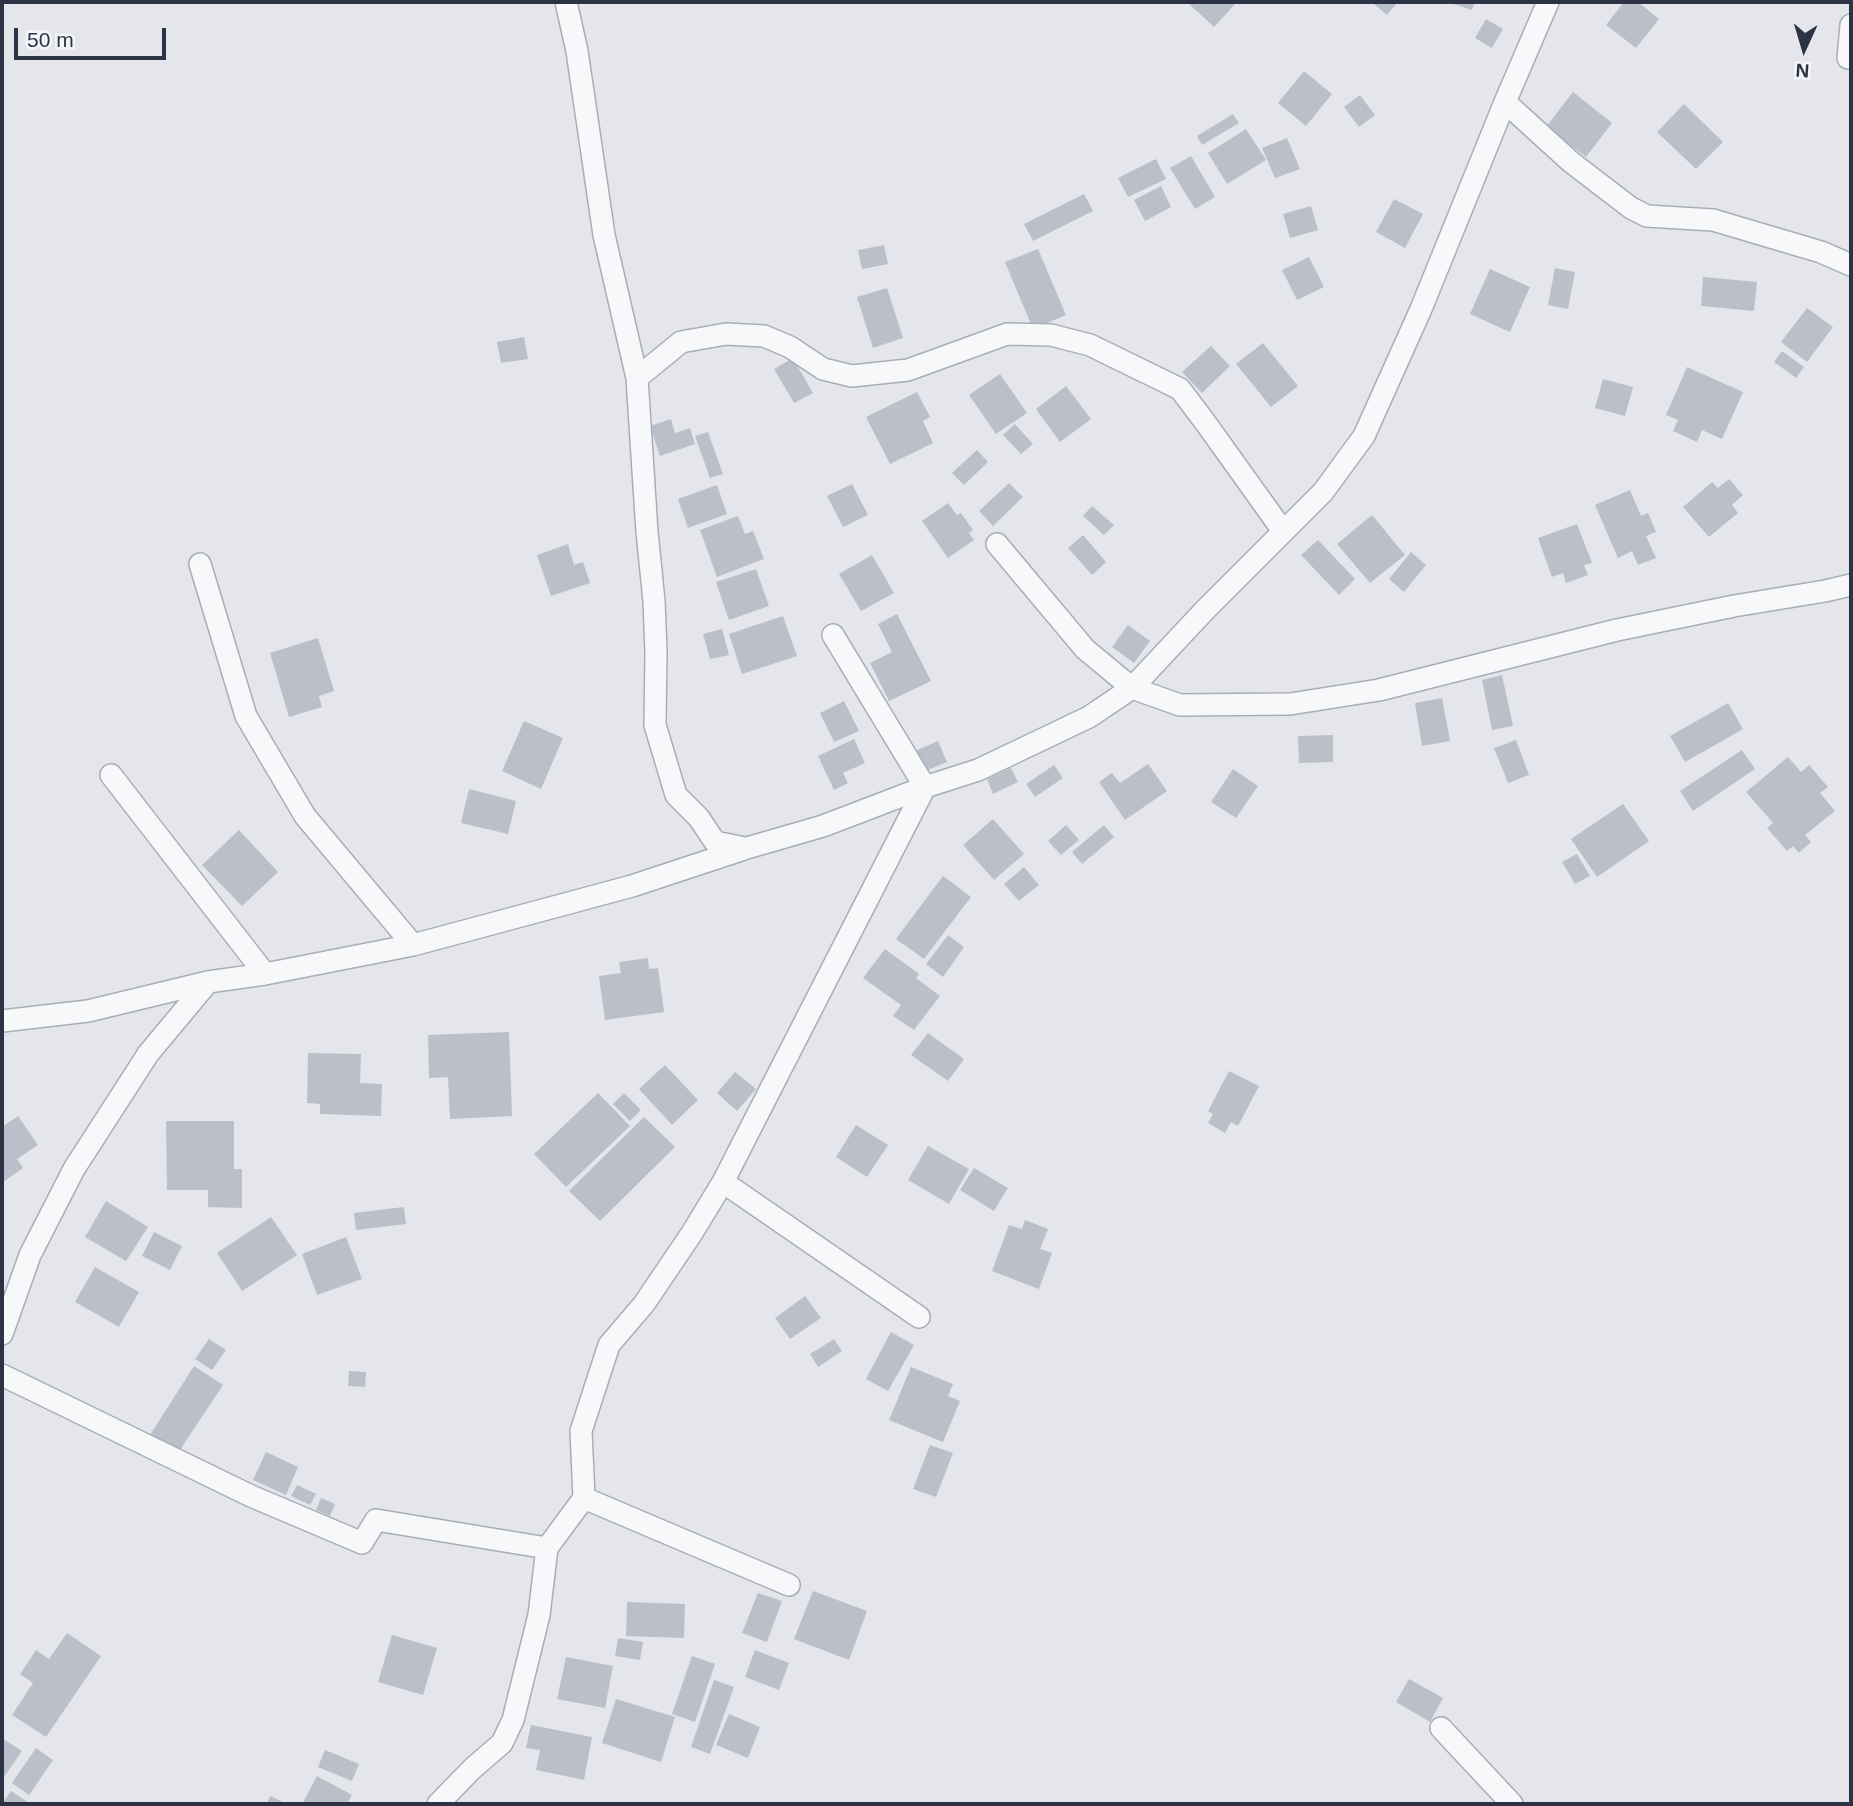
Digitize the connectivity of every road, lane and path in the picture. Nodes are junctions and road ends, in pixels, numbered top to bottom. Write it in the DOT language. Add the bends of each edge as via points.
graph roads {
  1 [pos="566,2"];
  2 [pos="1548,2"];
  3 [pos="1851,25"];
  4 [pos="1848,58"];
  5 [pos="1505,102"];
  6 [pos="1851,265"];
  7 [pos="637,378"];
  8 [pos="1283,531"];
  9 [pos="997,544"];
  10 [pos="200,564"];
  11 [pos="1851,585"];
  12 [pos="834,635"];
  13 [pos="1132,688"];
  14 [pos="111,775"];
  15 [pos="925,787"];
  16 [pos="747,849"];
  17 [pos="413,945"];
  18 [pos="265,974"];
  19 [pos="208,982"];
  20 [pos="2,1021"];
  21 [pos="723,1182"];
  22 [pos="919,1317"];
  23 [pos="2,1334"];
  24 [pos="2,1375"];
  25 [pos="584,1498"];
  26 [pos="547,1548"];
  27 [pos="789,1585"];
  28 [pos="1441,1728"];
  29 [pos="438,1804"];
  30 [pos="1512,1804"];
  1 -- 7 [label="street" via="604,235"];
  2 -- 5 [label="street"];
  3 -- 4 [label="street"];
  5 -- 6 [label="street" via="1630,208 1647,216 1713,220"];
  5 -- 8 [label="street" via="1364,436 1323,492"];
  7 -- 8 [label="street" via="681,342 726,334 764,336 790,346 823,369 852,376 908,370 1007,334 1051,335 1090,345 1180,389"];
  7 -- 16 [label="street" via="654,601 655,725 676,795 715,842"];
  8 -- 13 [label="street"];
  9 -- 13 [label="street" via="1085,649"];
  10 -- 17 [label="street" via="246,716 305,816"];
  11 -- 13 [label="street" via="1617,630 1379,690 1290,704 1180,705"];
  12 -- 15 [label="street"];
  13 -- 15 [label="street" via="1089,717 978,769"];
  14 -- 18 [label="street"];
  15 -- 16 [label="street"];
  15 -- 21 [label="street"];
  16 -- 17 [label="street" via="632,886"];
  17 -- 18 [label="street"];
  18 -- 19 [label="street"];
  19 -- 20 [label="street" via="88,1011"];
  19 -- 23 [label="street" via="148,1054 74,1169 30,1255"];
  21 -- 22 [label="street"];
  21 -- 25 [label="street" via="643,1304 609,1345 581,1431"];
  24 -- 26 [label="street" via="251,1496 362,1543 376,1520"];
  25 -- 26 [label="street"];
  25 -- 27 [label="street"];
  26 -- 29 [label="street" via="539,1615 513,1720 502,1743"];
  28 -- 30 [label="street"];
}
